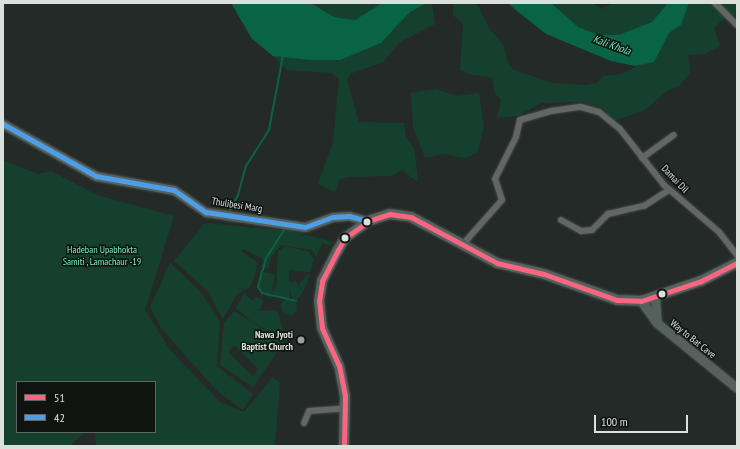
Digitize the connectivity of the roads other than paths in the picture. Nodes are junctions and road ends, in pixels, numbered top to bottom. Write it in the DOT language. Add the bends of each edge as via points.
graph roads {
  1 [pos="715,3"];
  2 [pos="737,25"];
  3 [pos="3,124"];
  4 [pos="674,134"];
  5 [pos="642,158"];
  6 [pos="669,190"];
  7 [pos="562,220"];
  8 [pos="368,221"];
  9 [pos="464,243"];
  10 [pos="737,255"];
  11 [pos="737,263"];
  12 [pos="655,296"];
  13 [pos="641,301"];
  14 [pos="657,324"];
  15 [pos="737,388"];
  16 [pos="346,416"];
  17 [pos="304,424"];
  18 [pos="344,446"];
  1 -- 2 [label="street"];
  3 -- 8 [label="main road, Thulibesi Marg" via="96,176 174,190 206,212 306,227 333,217 349,216"];
  4 -- 5 [label="street"];
  5 -- 6 [label="street, Damai Dil"];
  5 -- 9 [label="street, Damai Dil" via="620,129 599,112 581,107 522,119 495,179 502,200"];
  6 -- 7 [label="street" via="644,206 608,214 592,230 581,231"];
  6 -- 10 [label="street, Damai Dil" via="704,217"];
  8 -- 9 [label="main road" via="390,214 411,217"];
  8 -- 16 [label="main road" via="345,238 322,281 319,301 322,328 338,366"];
  9 -- 13 [label="main road" via="497,263 544,274 617,300"];
  11 -- 12 [label="main road"];
  12 -- 13 [label="main road"];
  12 -- 14 [label="main road, Way to Bat Cave"];
  13 -- 14 [label="main road"];
  14 -- 15 [label="main road, Way to Bat Cave"];
  16 -- 17 [label="street" via="341,409 309,411"];
  16 -- 18 [label="main road"];
}
